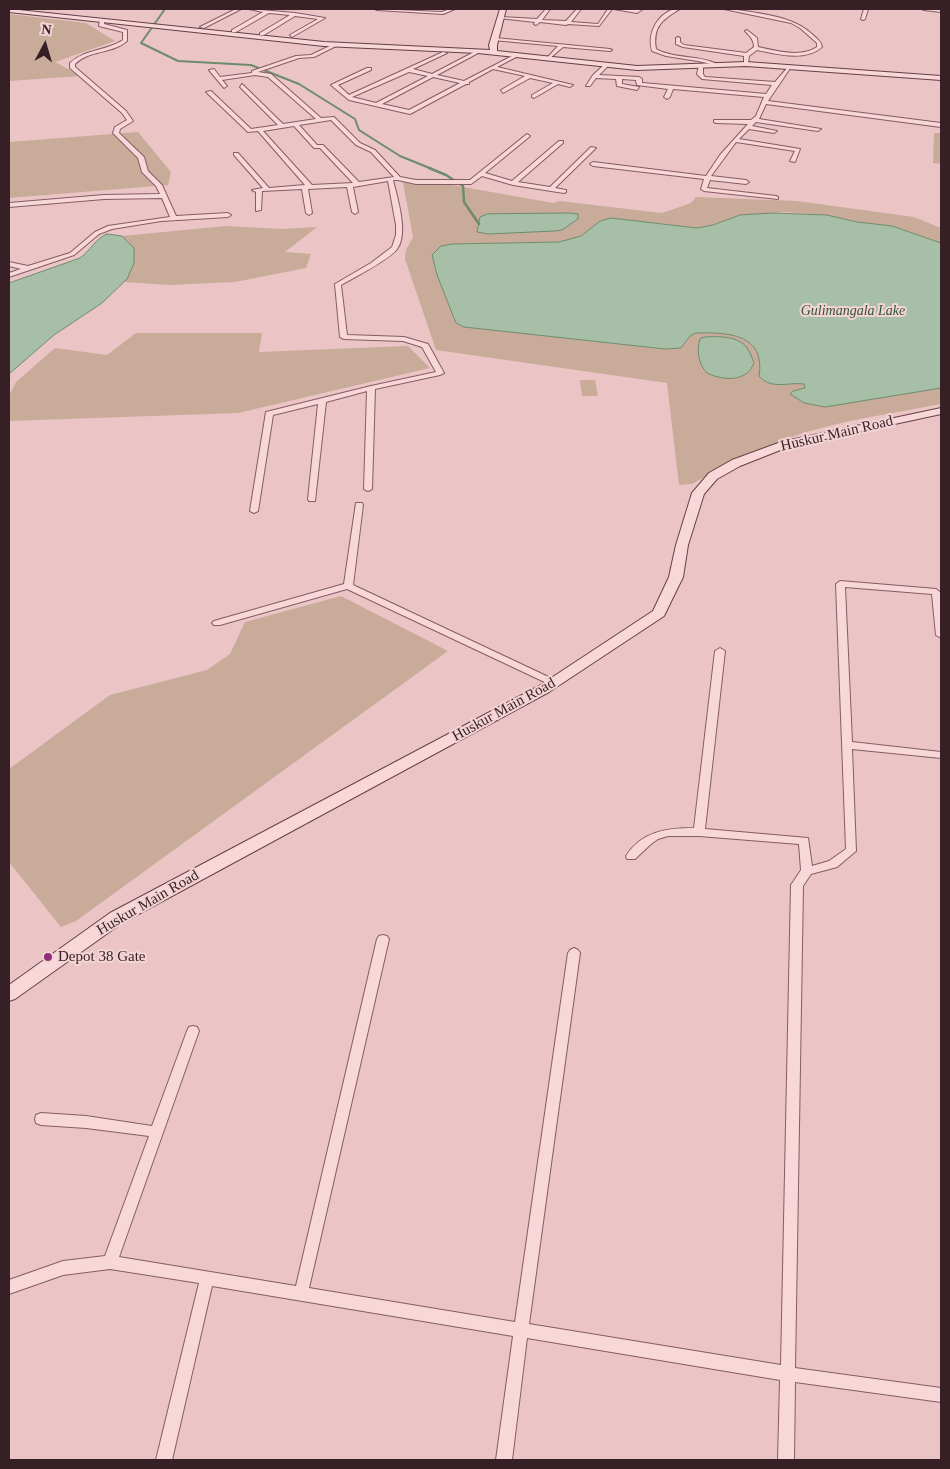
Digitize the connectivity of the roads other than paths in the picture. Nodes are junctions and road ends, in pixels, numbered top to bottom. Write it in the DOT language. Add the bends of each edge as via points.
graph roads {
  1 [pos="238,9"];
  2 [pos="251,9"];
  3 [pos="379,9"];
  4 [pos="453,9"];
  5 [pos="503,9"];
  6 [pos="548,9"];
  7 [pos="579,9"];
  8 [pos="610,9"];
  9 [pos="616,9"];
  10 [pos="640,9"];
  11 [pos="678,9"];
  12 [pos="726,9"];
  13 [pos="866,9"];
  14 [pos="924,9"];
  15 [pos="9,10"];
  16 [pos="413,10"];
  17 [pos="268,11"];
  18 [pos="941,11"];
  19 [pos="295,14"];
  20 [pos="501,18"];
  21 [pos="863,19"];
  22 [pos="102,21"];
  23 [pos="537,22"];
  24 [pos="568,22"];
  25 [pos="202,27"];
  26 [pos="564,27"];
  27 [pos="234,31"];
  28 [pos="747,31"];
  29 [pos="262,34"];
  30 [pos="292,36"];
  31 [pos="495,39"];
  32 [pos="700,44"];
  33 [pos="334,45"];
  34 [pos="561,46"];
  35 [pos="757,46"];
  36 [pos="779,46"];
  37 [pos="610,50"];
  38 [pos="478,51"];
  39 [pos="494,52"];
  40 [pos="445,53"];
  41 [pos="516,55"];
  42 [pos="747,55"];
  43 [pos="549,58"];
  44 [pos="713,64"];
  45 [pos="746,64"];
  46 [pos="607,65"];
  47 [pos="701,65"];
  48 [pos="789,67"];
  49 [pos="493,68"];
  50 [pos="369,69"];
  51 [pos="212,70"];
  52 [pos="410,70"];
  53 [pos="256,72"];
  54 [pos="433,75"];
  55 [pos="529,76"];
  56 [pos="595,76"];
  57 [pos="619,78"];
  58 [pos="941,78"];
  59 [pos="219,79"];
  60 [pos="558,82"];
  61 [pos="467,83"];
  62 [pos="776,84"];
  63 [pos="570,85"];
  64 [pos="588,85"];
  65 [pos="224,86"];
  66 [pos="242,86"];
  67 [pos="638,86"];
  68 [pos="671,88"];
  69 [pos="503,91"];
  70 [pos="209,92"];
  71 [pos="634,94"];
  72 [pos="534,96"];
  73 [pos="666,97"];
  74 [pos="349,98"];
  75 [pos="766,99"];
  76 [pos="376,105"];
  77 [pos="320,120"];
  78 [pos="716,121"];
  79 [pos="753,121"];
  80 [pos="295,124"];
  81 [pos="941,125"];
  82 [pos="282,126"];
  83 [pos="747,127"];
  84 [pos="259,129"];
  85 [pos="818,129"];
  86 [pos="774,131"];
  87 [pos="527,136"];
  88 [pos="734,140"];
  89 [pos="561,142"];
  90 [pos="765,145"];
  91 [pos="593,148"];
  92 [pos="759,153"];
  93 [pos="236,154"];
  94 [pos="792,161"];
  95 [pos="593,164"];
  96 [pos="481,174"];
  97 [pos="708,177"];
  98 [pos="394,179"];
  99 [pos="746,182"];
  100 [pos="514,183"];
  101 [pos="357,184"];
  102 [pos="350,185"];
  103 [pos="307,187"];
  104 [pos="266,189"];
  105 [pos="551,189"];
  106 [pos="564,191"];
  107 [pos="164,196"];
  108 [pos="776,198"];
  109 [pos="9,205"];
  110 [pos="258,210"];
  111 [pos="309,212"];
  112 [pos="355,212"];
  113 [pos="228,215"];
  114 [pos="174,218"];
  115 [pos="9,264"];
  116 [pos="27,268"];
  117 [pos="9,275"];
  118 [pos="371,388"];
  119 [pos="322,400"];
  120 [pos="941,411"];
  121 [pos="368,489"];
  122 [pos="312,499"];
  123 [pos="359,505"];
  124 [pos="254,511"];
  125 [pos="348,586"];
  126 [pos="217,623"];
  127 [pos="941,635"];
  128 [pos="720,651"];
  129 [pos="554,683"];
  130 [pos="846,745"];
  131 [pos="941,755"];
  132 [pos="699,832"];
  133 [pos="631,856"];
  134 [pos="807,871"];
  135 [pos="383,938"];
  136 [pos="574,953"];
  137 [pos="9,994"];
  138 [pos="193,1032"];
  139 [pos="41,1119"];
  140 [pos="157,1132"];
  141 [pos="110,1262"];
  142 [pos="208,1278"];
  143 [pos="9,1287"];
  144 [pos="301,1294"];
  145 [pos="521,1330"];
  146 [pos="788,1374"];
  147 [pos="941,1395"];
  148 [pos="164,1460"];
  149 [pos="504,1460"];
  150 [pos="786,1460"];
  1 -- 25 [label="street"];
  2 -- 17 [label="street"];
  3 -- 16 [label="street"];
  4 -- 16 [label="street" via="444,13"];
  5 -- 20 [label="street"];
  6 -- 23 [label="street"];
  7 -- 24 [label="street"];
  8 -- 24 [label="street" via="599,25"];
  9 -- 10 [label="street" via="638,12"];
  11 -- 44 [label="street" via="666,14 655,27 654,50"];
  12 -- 35 [label="street" via="780,16 802,27 820,47 812,52 794,53"];
  13 -- 21 [label="street"];
  14 -- 18 [label="street"];
  15 -- 22 [label="street"];
  17 -- 19 [label="street"];
  17 -- 27 [label="street"];
  19 -- 29 [label="street"];
  19 -- 30 [label="street" via="323,18"];
  20 -- 23 [label="street"];
  20 -- 31 [label="street"];
  22 -- 33 [label="street"];
  22 -- 107 [label="street" via="100,25 125,31 126,41 76,59 73,68 124,112 130,121 116,133 141,157 145,172 160,185"];
  23 -- 24 [label="street"];
  24 -- 26 [label="street"];
  28 -- 35 [label="street" via="753,35"];
  31 -- 34 [label="street"];
  31 -- 39 [label="street"];
  32 -- 42 [label="street" via="678,40 690,47"];
  33 -- 38 [label="street"];
  33 -- 53 [label="street" via="312,56 298,57"];
  34 -- 37 [label="street"];
  34 -- 43 [label="street"];
  35 -- 36 [label="street"];
  35 -- 42 [label="street"];
  38 -- 39 [label="street"];
  38 -- 54 [label="street"];
  39 -- 41 [label="street"];
  40 -- 52 [label="street"];
  41 -- 43 [label="street"];
  41 -- 49 [label="street"];
  42 -- 45 [label="street"];
  43 -- 46 [label="street"];
  44 -- 45 [label="street"];
  44 -- 47 [label="street"];
  45 -- 48 [label="street"];
  46 -- 47 [label="street" via="637,68"];
  46 -- 56 [label="street"];
  47 -- 62 [label="street" via="700,74 704,78"];
  48 -- 58 [label="street"];
  48 -- 62 [label="street"];
  49 -- 55 [label="street"];
  49 -- 61 [label="street"];
  50 -- 74 [label="street" via="334,85"];
  51 -- 59 [label="street"];
  52 -- 54 [label="street"];
  52 -- 74 [label="street"];
  53 -- 59 [label="street"];
  53 -- 77 [label="street" via="269,75"];
  54 -- 61 [label="street"];
  54 -- 76 [label="street"];
  55 -- 60 [label="street"];
  55 -- 69 [label="street"];
  56 -- 57 [label="street"];
  56 -- 64 [label="street"];
  57 -- 67 [label="street" via="619,85"];
  57 -- 67 [label="street" via="639,79"];
  59 -- 65 [label="street"];
  60 -- 63 [label="street"];
  60 -- 72 [label="street"];
  61 -- 76 [label="street" via="413,112"];
  62 -- 75 [label="street"];
  66 -- 82 [label="street"];
  67 -- 68 [label="street"];
  67 -- 71 [label="street"];
  68 -- 73 [label="street"];
  68 -- 75 [label="street"];
  70 -- 84 [label="street" via="250,130"];
  74 -- 76 [label="street"];
  75 -- 79 [label="street"];
  75 -- 81 [label="street"];
  77 -- 80 [label="street"];
  77 -- 98 [label="street" via="332,118 358,144 373,150"];
  78 -- 79 [label="street"];
  79 -- 83 [label="street"];
  79 -- 85 [label="street"];
  80 -- 82 [label="street"];
  80 -- 101 [label="street"];
  82 -- 84 [label="street"];
  83 -- 86 [label="street"];
  83 -- 88 [label="street"];
  84 -- 103 [label="street"];
  87 -- 96 [label="street"];
  88 -- 90 [label="street"];
  88 -- 97 [label="street"];
  89 -- 100 [label="street"];
  90 -- 92 [label="street"];
  90 -- 94 [label="street" via="798,150"];
  91 -- 105 [label="street"];
  93 -- 104 [label="street"];
  95 -- 97 [label="street"];
  96 -- 98 [label="street" via="471,182"];
  96 -- 100 [label="street"];
  97 -- 99 [label="street"];
  97 -- 108 [label="street" via="704,189"];
  98 -- 101 [label="street"];
  98 -- 118 [label="street" via="398,242 384,256 338,284 344,338 404,339 425,346 440,373"];
  100 -- 105 [label="street"];
  101 -- 102 [label="street"];
  102 -- 103 [label="street"];
  102 -- 112 [label="street"];
  103 -- 104 [label="street"];
  103 -- 111 [label="street"];
  104 -- 110 [label="street" via="257,190"];
  105 -- 106 [label="street"];
  107 -- 109 [label="street"];
  107 -- 114 [label="street"];
  113 -- 114 [label="street"];
  114 -- 116 [label="street" via="110,227 97,233 72,254"];
  115 -- 116 [label="street"];
  116 -- 117 [label="street"];
  118 -- 119 [label="street"];
  118 -- 121 [label="street"];
  119 -- 122 [label="street"];
  119 -- 124 [label="street" via="270,414"];
  120 -- 129 [label="street, Huskur Main Road" via="785,444 736,463 713,476 698,493 676,577 659,613"];
  123 -- 125 [label="street"];
  125 -- 126 [label="street"];
  125 -- 129 [label="street"];
  127 -- 130 [label="street" via="936,592 840,584"];
  128 -- 132 [label="street"];
  129 -- 137 [label="street, Huskur Main Road" via="116,918"];
  130 -- 131 [label="street"];
  130 -- 134 [label="street" via="850,851 833,864"];
  132 -- 133 [label="street" via="666,832 653,836"];
  132 -- 134 [label="street" via="804,841"];
  134 -- 146 [label="street" via="797,886"];
  135 -- 144 [label="street"];
  136 -- 145 [label="street"];
  138 -- 140 [label="street"];
  139 -- 140 [label="street"];
  140 -- 141 [label="street"];
  141 -- 142 [label="street"];
  141 -- 143 [label="street" via="63,1268"];
  142 -- 144 [label="street"];
  142 -- 148 [label="street"];
  144 -- 145 [label="street"];
  145 -- 146 [label="street"];
  145 -- 149 [label="street"];
  146 -- 147 [label="street"];
  146 -- 150 [label="street"];
}
